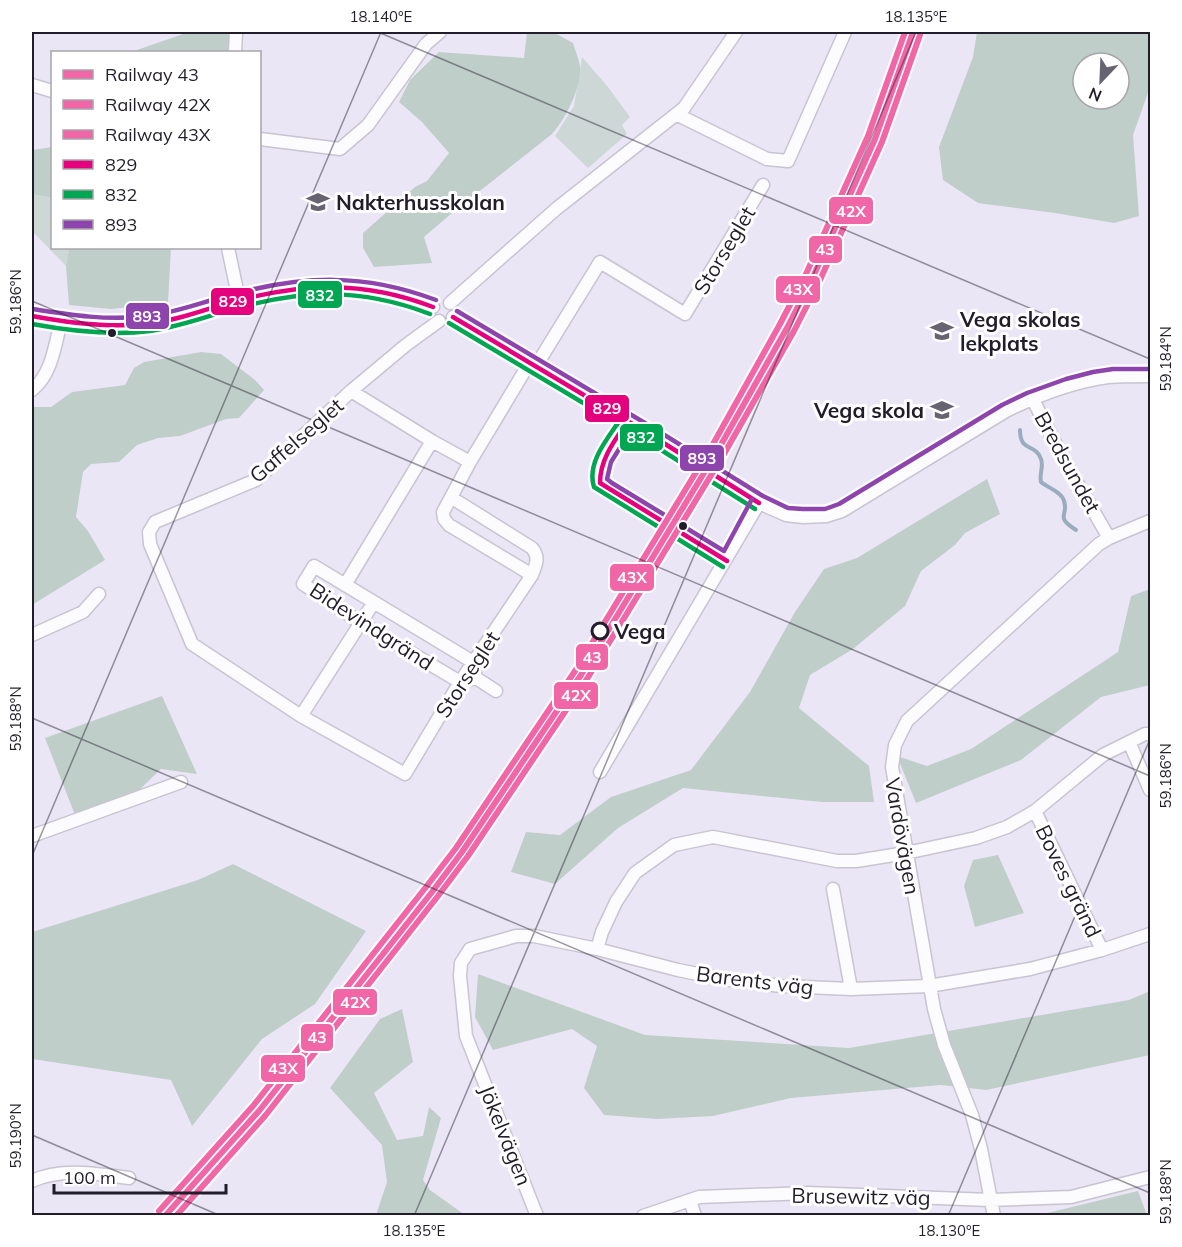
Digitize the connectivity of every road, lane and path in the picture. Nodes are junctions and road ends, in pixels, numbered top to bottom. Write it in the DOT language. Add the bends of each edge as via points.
graph roads {
  1 [pos="236,32"];
  2 [pos="440,32"];
  3 [pos="736,32"];
  4 [pos="844,32"];
  5 [pos="235,51"];
  6 [pos="32,85"];
  7 [pos="51,91"];
  8 [pos="676,114"];
  9 [pos="261,139"];
  10 [pos="762,185"];
  11 [pos="228,249"];
  12 [pos="239,300"];
  13 [pos="450,303"];
  14 [pos="433,307"];
  15 [pos="32,316"];
  16 [pos="453,317"];
  17 [pos="61,321"];
  18 [pos="439,321"];
  19 [pos="533,364"];
  20 [pos="1150,376"];
  21 [pos="32,390"];
  22 [pos="351,391"];
  23 [pos="1032,398"];
  24 [pos="432,441"];
  25 [pos="470,462"];
  26 [pos="452,498"];
  27 [pos="759,503"];
  28 [pos="1150,521"];
  29 [pos="1109,538"];
  30 [pos="532,575"];
  31 [pos="345,585"];
  32 [pos="99,594"];
  33 [pos="374,602"];
  34 [pos="361,622"];
  35 [pos="32,635"];
  36 [pos="473,662"];
  37 [pos="476,678"];
  38 [pos="460,682"];
  39 [pos="496,690"];
  40 [pos="301,716"];
  41 [pos="1150,734"];
  42 [pos="1130,742"];
  43 [pos="600,772"];
  44 [pos="405,774"];
  45 [pos="181,782"];
  46 [pos="1150,790"];
  47 [pos="1035,811"];
  48 [pos="32,836"];
  49 [pos="906,853"];
  50 [pos="833,889"];
  51 [pos="1150,934"];
  52 [pos="597,949"];
  53 [pos="1102,950"];
  54 [pos="929,986"];
  55 [pos="851,989"];
  56 [pos="474,1055"];
  57 [pos="1150,1177"];
  58 [pos="129,1178"];
  59 [pos="32,1181"];
  60 [pos="690,1200"];
  61 [pos="990,1200"];
  62 [pos="537,1215"];
  63 [pos="643,1215"];
  64 [pos="695,1215"];
  65 [pos="994,1215"];
  1 -- 5 [label="street"];
  2 -- 9 [label="street" via="426,44 368,124 340,149"];
  3 -- 8 [label="street"];
  4 -- 8 [label="street" via="788,161 767,159"];
  6 -- 7 [label="street"];
  8 -- 13 [label="street" via="556,209"];
  10 -- 19 [label="street, Storseglet" via="685,314 600,262"];
  11 -- 12 [label="street"];
  12 -- 14 [label="street" via="318,286 411,299"];
  12 -- 17 [label="street" via="146,324 116,326"];
  13 -- 14 [label="street" via="438,302"];
  13 -- 16 [label="street"];
  14 -- 18 [label="street"];
  15 -- 17 [label="street"];
  16 -- 18 [label="street" via="447,322"];
  16 -- 19 [label="street"];
  17 -- 21 [label="street" via="46,373"];
  18 -- 22 [label="street, Gaffelseglet"];
  19 -- 25 [label="street"];
  19 -- 27 [label="street"];
  20 -- 23 [label="street" via="1108,377"];
  22 -- 24 [label="street"];
  22 -- 40 [label="street, Gaffelseglet" via="255,480 155,522 149,532 150,544 192,644"];
  23 -- 27 [label="street" via="842,511 803,517 786,515"];
  23 -- 29 [label="street, Bredsundet"];
  24 -- 25 [label="street"];
  24 -- 31 [label="street"];
  25 -- 26 [label="street"];
  26 -- 30 [label="street" via="532,548 538,562"];
  26 -- 30 [label="street" via="443,512 449,525"];
  27 -- 43 [label="street"];
  28 -- 29 [label="street, Vardövägen"];
  29 -- 49 [label="street, Vardövägen" via="907,721 895,745 892,767"];
  30 -- 36 [label="street, Storseglet"];
  31 -- 33 [label="street, Bidevindgränd"];
  31 -- 34 [label="street, Bidevindgränd" via="314,566 303,584"];
  32 -- 35 [label="street" via="84,612"];
  33 -- 34 [label="street"];
  33 -- 36 [label="street, Bidevindgränd"];
  34 -- 38 [label="street, Bidevindgränd"];
  34 -- 40 [label="street"];
  36 -- 37 [label="street"];
  36 -- 38 [label="street, Storseglet"];
  37 -- 38 [label="street"];
  37 -- 39 [label="street"];
  38 -- 44 [label="street, Storseglet"];
  40 -- 44 [label="street, Gaffelseglet"];
  41 -- 42 [label="street"];
  42 -- 46 [label="street"];
  42 -- 47 [label="street" via="1104,755"];
  45 -- 48 [label="street"];
  47 -- 49 [label="street" via="976,838"];
  47 -- 53 [label="street, Boves gränd"];
  49 -- 52 [label="street" via="837,861 713,837 674,845 635,873 616,902"];
  49 -- 54 [label="street, Vardövägen"];
  50 -- 55 [label="street"];
  51 -- 53 [label="street, Barents väg"];
  52 -- 55 [label="street, Barents väg" via="723,979"];
  52 -- 56 [label="street, Barents väg" via="516,936 470,950 461,963 460,976 466,1036"];
  53 -- 54 [label="street, Barents väg" via="1030,969"];
  54 -- 55 [label="street, Barents väg"];
  54 -- 61 [label="street, Vardövägen" via="944,1045 972,1115"];
  56 -- 62 [label="street, Jökelvägen"];
  57 -- 61 [label="street, Brusewitz väg" via="1071,1197"];
  58 -- 59 [label="street" via="85,1173 44,1175"];
  60 -- 61 [label="street, Brusewitz väg" via="808,1193"];
  60 -- 63 [label="street, Brusewitz väg"];
  60 -- 64 [label="street"];
  61 -- 65 [label="street, Vardövägen"];
}
